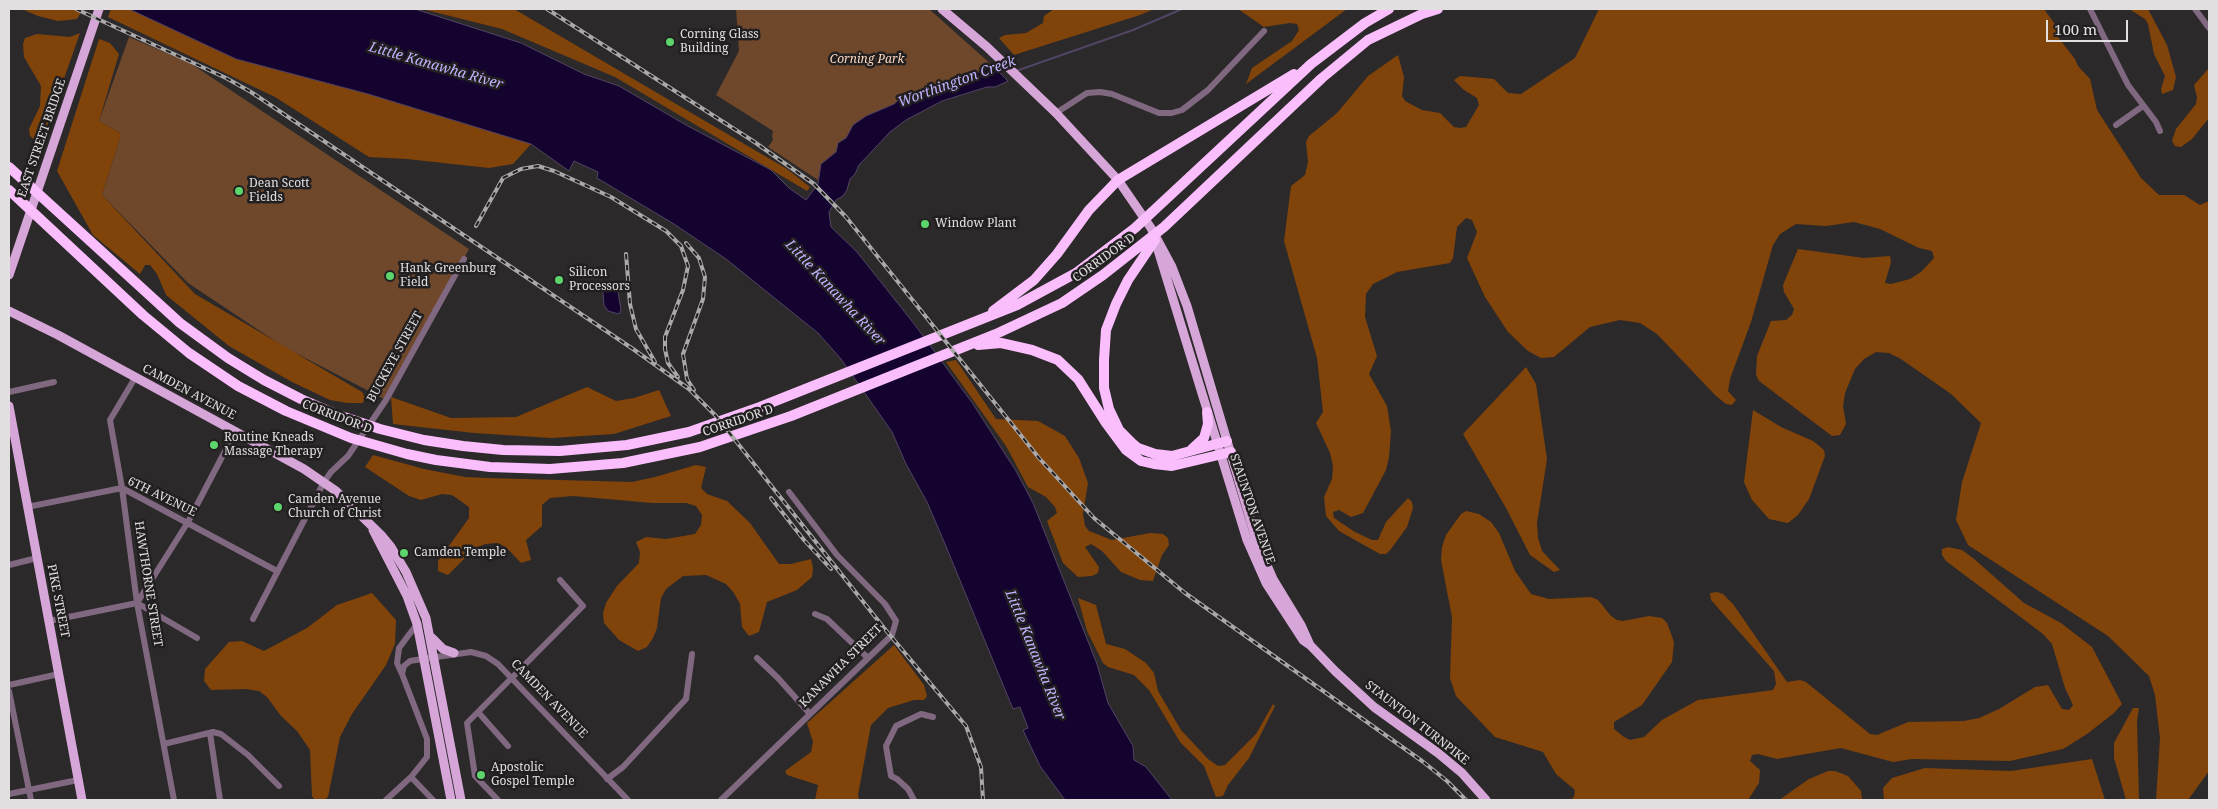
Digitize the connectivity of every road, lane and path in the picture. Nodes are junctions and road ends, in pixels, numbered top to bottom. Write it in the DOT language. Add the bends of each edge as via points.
graph roads {
  1 [pos="99,9"];
  2 [pos="942,9"];
  3 [pos="1389,9"];
  4 [pos="1438,9"];
  5 [pos="2090,9"];
  6 [pos="2196,9"];
  7 [pos="2209,28"];
  8 [pos="1264,31"];
  9 [pos="1311,64"];
  10 [pos="2143,106"];
  11 [pos="1056,113"];
  12 [pos="2116,124"];
  13 [pos="2160,131"];
  14 [pos="9,167"];
  15 [pos="1118,180"];
  16 [pos="9,190"];
  17 [pos="1151,228"];
  18 [pos="1148,245"];
  19 [pos="464,259"];
  20 [pos="9,276"];
  21 [pos="9,311"];
  22 [pos="984,318"];
  23 [pos="999,339"];
  24 [pos="135,378"];
  25 [pos="54,382"];
  26 [pos="9,392"];
  27 [pos="9,406"];
  28 [pos="1207,412"];
  29 [pos="235,432"];
  30 [pos="1227,441"];
  31 [pos="1217,444"];
  32 [pos="1182,454"];
  33 [pos="1225,454"];
  34 [pos="324,482"];
  35 [pos="122,488"];
  36 [pos="789,492"];
  37 [pos="27,507"];
  38 [pos="188,522"];
  39 [pos="372,527"];
  40 [pos="37,558"];
  41 [pos="9,565"];
  42 [pos="277,571"];
  43 [pos="560,580"];
  44 [pos="137,603"];
  45 [pos="815,614"];
  46 [pos="253,619"];
  47 [pos="49,621"];
  48 [pos="417,624"];
  49 [pos="430,636"];
  50 [pos="197,638"];
  51 [pos="1310,645"];
  52 [pos="454,653"];
  53 [pos="692,654"];
  54 [pos="435,657"];
  55 [pos="757,658"];
  56 [pos="868,658"];
  57 [pos="425,659"];
  58 [pos="59,674"];
  59 [pos="402,674"];
  60 [pos="512,679"];
  61 [pos="9,685"];
  62 [pos="9,691"];
  63 [pos="478,712"];
  64 [pos="810,714"];
  65 [pos="933,717"];
  66 [pos="210,733"];
  67 [pos="164,744"];
  68 [pos="508,746"];
  69 [pos="411,777"];
  70 [pos="607,779"];
  71 [pos="78,780"];
  72 [pos="279,786"];
  73 [pos="29,790"];
  74 [pos="9,794"];
  75 [pos="31,800"];
  76 [pos="82,800"];
  77 [pos="174,800"];
  78 [pos="220,800"];
  79 [pos="386,800"];
  80 [pos="433,800"];
  81 [pos="451,800"];
  82 [pos="461,800"];
  83 [pos="498,800"];
  84 [pos="628,800"];
  85 [pos="721,800"];
  86 [pos="914,800"];
  87 [pos="1486,800"];
  1 -- 20 [label="main road, EAST STREET BRIDGE"];
  2 -- 11 [label="main road, STAUNTON AVENUE"];
  3 -- 9 [label="highway, CORRIDOR D"];
  4 -- 18 [label="highway" via="1368,40 1322,78"];
  5 -- 10 [label="street" via="2128,85"];
  6 -- 7 [label="street"];
  8 -- 11 [label="street" via="1208,90 1182,110 1159,113 1100,92 1087,93"];
  9 -- 15 [label="highway"];
  9 -- 22 [label="highway, CORRIDOR D" via="1135,228 1076,273 1017,305"];
  10 -- 12 [label="street"];
  10 -- 13 [label="street"];
  11 -- 15 [label="main road, STAUNTON AVENUE"];
  14 -- 22 [label="highway, CORRIDOR D" via="180,323 228,358 301,399 359,422 424,440 503,450 560,451 627,444 689,432"];
  15 -- 17 [label="main road, STAUNTON AVENUE"];
  15 -- 22 [label="highway" via="1089,210 1034,280"];
  16 -- 23 [label="highway, CORRIDOR D" via="143,315 189,353 238,386 286,411 351,438 436,460 490,467 550,469 623,463 700,447 791,416 967,346"];
  17 -- 28 [label="main road, STAUNTON AVENUE"];
  17 -- 30 [label="main road, STAUNTON AVENUE" via="1172,267 1187,306"];
  18 -- 23 [label="highway, CORRIDOR D" via="1062,303"];
  18 -- 32 [label="highway" via="1106,330 1104,388 1119,430 1132,443 1155,454"];
  19 -- 34 [label="street, BUCKEYE STREET" via="386,400 348,456"];
  21 -- 24 [label="main road, CAMDEN AVENUE"];
  23 -- 33 [label="highway" via="1058,360 1078,379 1115,437 1136,458 1166,466"];
  24 -- 29 [label="main road, CAMDEN AVENUE"];
  24 -- 35 [label="street, HAWTHORNE STREET" via="110,420"];
  25 -- 26 [label="street"];
  27 -- 37 [label="main road, PIKE STREET"];
  28 -- 31 [label="main road, STAUNTON AVENUE"];
  28 -- 32 [label="highway" via="1204,438 1195,448"];
  29 -- 34 [label="main road, CAMDEN AVENUE"];
  29 -- 38 [label="street"];
  30 -- 31 [label="highway"];
  30 -- 33 [label="main road, STAUNTON AVENUE"];
  31 -- 32 [label="highway"];
  31 -- 33 [label="main road, STAUNTON AVENUE"];
  33 -- 51 [label="main road, STAUNTON AVENUE" via="1255,562 1291,624"];
  34 -- 39 [label="main road, CAMDEN AVENUE"];
  34 -- 42 [label="street, BUCKEYE STREET"];
  35 -- 37 [label="street, 6TH AVENUE"];
  35 -- 38 [label="street, 6TH AVENUE"];
  35 -- 44 [label="street, HAWTHORNE STREET"];
  36 -- 56 [label="street, KANAWHA STREET" via="837,555 896,621 892,635"];
  37 -- 40 [label="main road, PIKE STREET"];
  38 -- 42 [label="street, 6TH AVENUE"];
  38 -- 44 [label="street"];
  39 -- 48 [label="main road, CAMDEN AVENUE" via="407,596"];
  39 -- 49 [label="main road, CAMDEN AVENUE" via="392,547 406,572"];
  40 -- 41 [label="street"];
  40 -- 47 [label="main road, PIKE STREET"];
  42 -- 46 [label="street, BUCKEYE STREET"];
  43 -- 60 [label="street" via="583,606"];
  44 -- 47 [label="street"];
  44 -- 50 [label="street"];
  44 -- 67 [label="street, HAWTHORNE STREET"];
  45 -- 56 [label="street" via="827,619"];
  47 -- 58 [label="main road, PIKE STREET"];
  48 -- 57 [label="main road, CAMDEN AVENUE"];
  48 -- 59 [label="street" via="399,648 397,663"];
  49 -- 52 [label="main road" via="437,645"];
  49 -- 54 [label="main road, CAMDEN AVENUE"];
  51 -- 87 [label="main road, STAUNTON TURNPIKE" via="1374,707 1462,773"];
  52 -- 54 [label="street, CAMDEN AVENUE"];
  52 -- 60 [label="street, CAMDEN AVENUE" via="471,652 486,656"];
  53 -- 70 [label="street" via="686,699"];
  54 -- 57 [label="street, CAMDEN AVENUE"];
  54 -- 82 [label="main road"];
  55 -- 64 [label="street"];
  56 -- 64 [label="street, KANAWHA STREET"];
  57 -- 59 [label="street" via="406,664"];
  57 -- 81 [label="main road"];
  58 -- 61 [label="street"];
  58 -- 71 [label="main road, PIKE STREET"];
  59 -- 69 [label="street" via="427,739 427,757"];
  60 -- 63 [label="street"];
  60 -- 70 [label="street, CAMDEN AVENUE"];
  62 -- 73 [label="street"];
  63 -- 68 [label="street"];
  63 -- 83 [label="street" via="467,723 475,776"];
  64 -- 85 [label="street, KANAWHA STREET"];
  65 -- 86 [label="street" via="921,714 896,726 886,746 890,776 908,789"];
  66 -- 67 [label="street"];
  66 -- 72 [label="street" via="221,734"];
  66 -- 78 [label="street"];
  67 -- 77 [label="street, HAWTHORNE STREET"];
  69 -- 79 [label="street"];
  69 -- 80 [label="street"];
  70 -- 84 [label="street, CAMDEN AVENUE"];
  71 -- 73 [label="street"];
  71 -- 76 [label="main road, PIKE STREET"];
  73 -- 74 [label="street"];
  73 -- 75 [label="street"];
}
